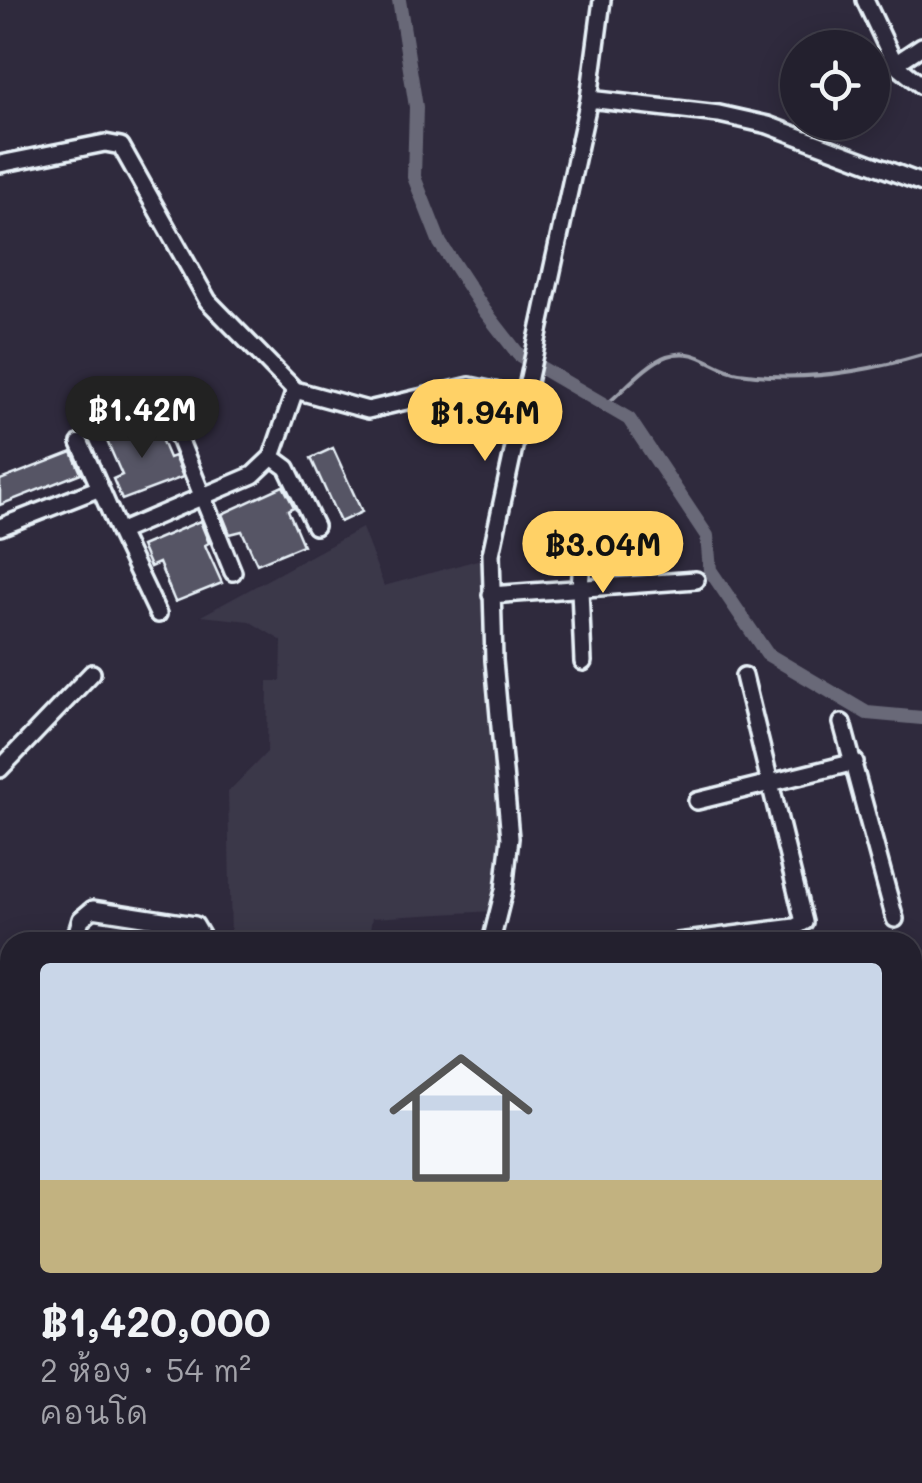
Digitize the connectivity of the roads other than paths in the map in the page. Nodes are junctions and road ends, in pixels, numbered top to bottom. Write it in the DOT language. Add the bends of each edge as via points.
graph roads {
  1 [pos="602,0"];
  2 [pos="865,0"];
  3 [pos="922,46"];
  4 [pos="895,64"];
  5 [pos="922,86"];
  6 [pos="589,99"];
  7 [pos="0,164"];
  8 [pos="922,183"];
  9 [pos="295,390"];
  10 [pos="524,397"];
  11 [pos="172,421"];
  12 [pos="80,443"];
  13 [pos="272,457"];
  14 [pos="100,488"];
  15 [pos="200,498"];
  16 [pos="315,526"];
  17 [pos="0,527"];
  18 [pos="584,529"];
  19 [pos="119,532"];
  20 [pos="232,572"];
  21 [pos="696,580"];
  22 [pos="580,589"];
  23 [pos="491,596"];
  24 [pos="158,614"];
  25 [pos="583,662"];
  26 [pos="92,673"];
  27 [pos="744,676"];
  28 [pos="842,723"];
  29 [pos="855,762"];
  30 [pos="0,769"];
  31 [pos="771,782"];
  32 [pos="697,801"];
  33 [pos="895,919"];
  34 [pos="77,932"];
  35 [pos="199,932"];
  36 [pos="494,932"];
  37 [pos="757,932"];
  1 -- 6 [label="street"];
  2 -- 4 [label="street"];
  3 -- 4 [label="street"];
  4 -- 5 [label="street"];
  6 -- 8 [label="street" via="768,125"];
  6 -- 10 [label="street"];
  7 -- 9 [label="street" via="105,143 122,146 208,301"];
  9 -- 10 [label="street" via="368,410 470,386"];
  9 -- 13 [label="street"];
  10 -- 23 [label="street" via="491,554"];
  11 -- 15 [label="street"];
  12 -- 14 [label="street"];
  13 -- 15 [label="street" via="253,475"];
  13 -- 16 [label="street" via="287,468"];
  14 -- 17 [label="street"];
  14 -- 19 [label="street"];
  15 -- 19 [label="street"];
  15 -- 20 [label="street"];
  18 -- 22 [label="street"];
  19 -- 24 [label="street"];
  21 -- 22 [label="street"];
  22 -- 23 [label="street"];
  22 -- 25 [label="street"];
  23 -- 36 [label="street" via="510,838"];
  26 -- 30 [label="street"];
  27 -- 31 [label="street"];
  28 -- 29 [label="street"];
  29 -- 31 [label="street"];
  29 -- 33 [label="street"];
  31 -- 32 [label="street"];
  31 -- 37 [label="street" via="804,922"];
  34 -- 35 [label="street" via="93,908 195,925"];
}
